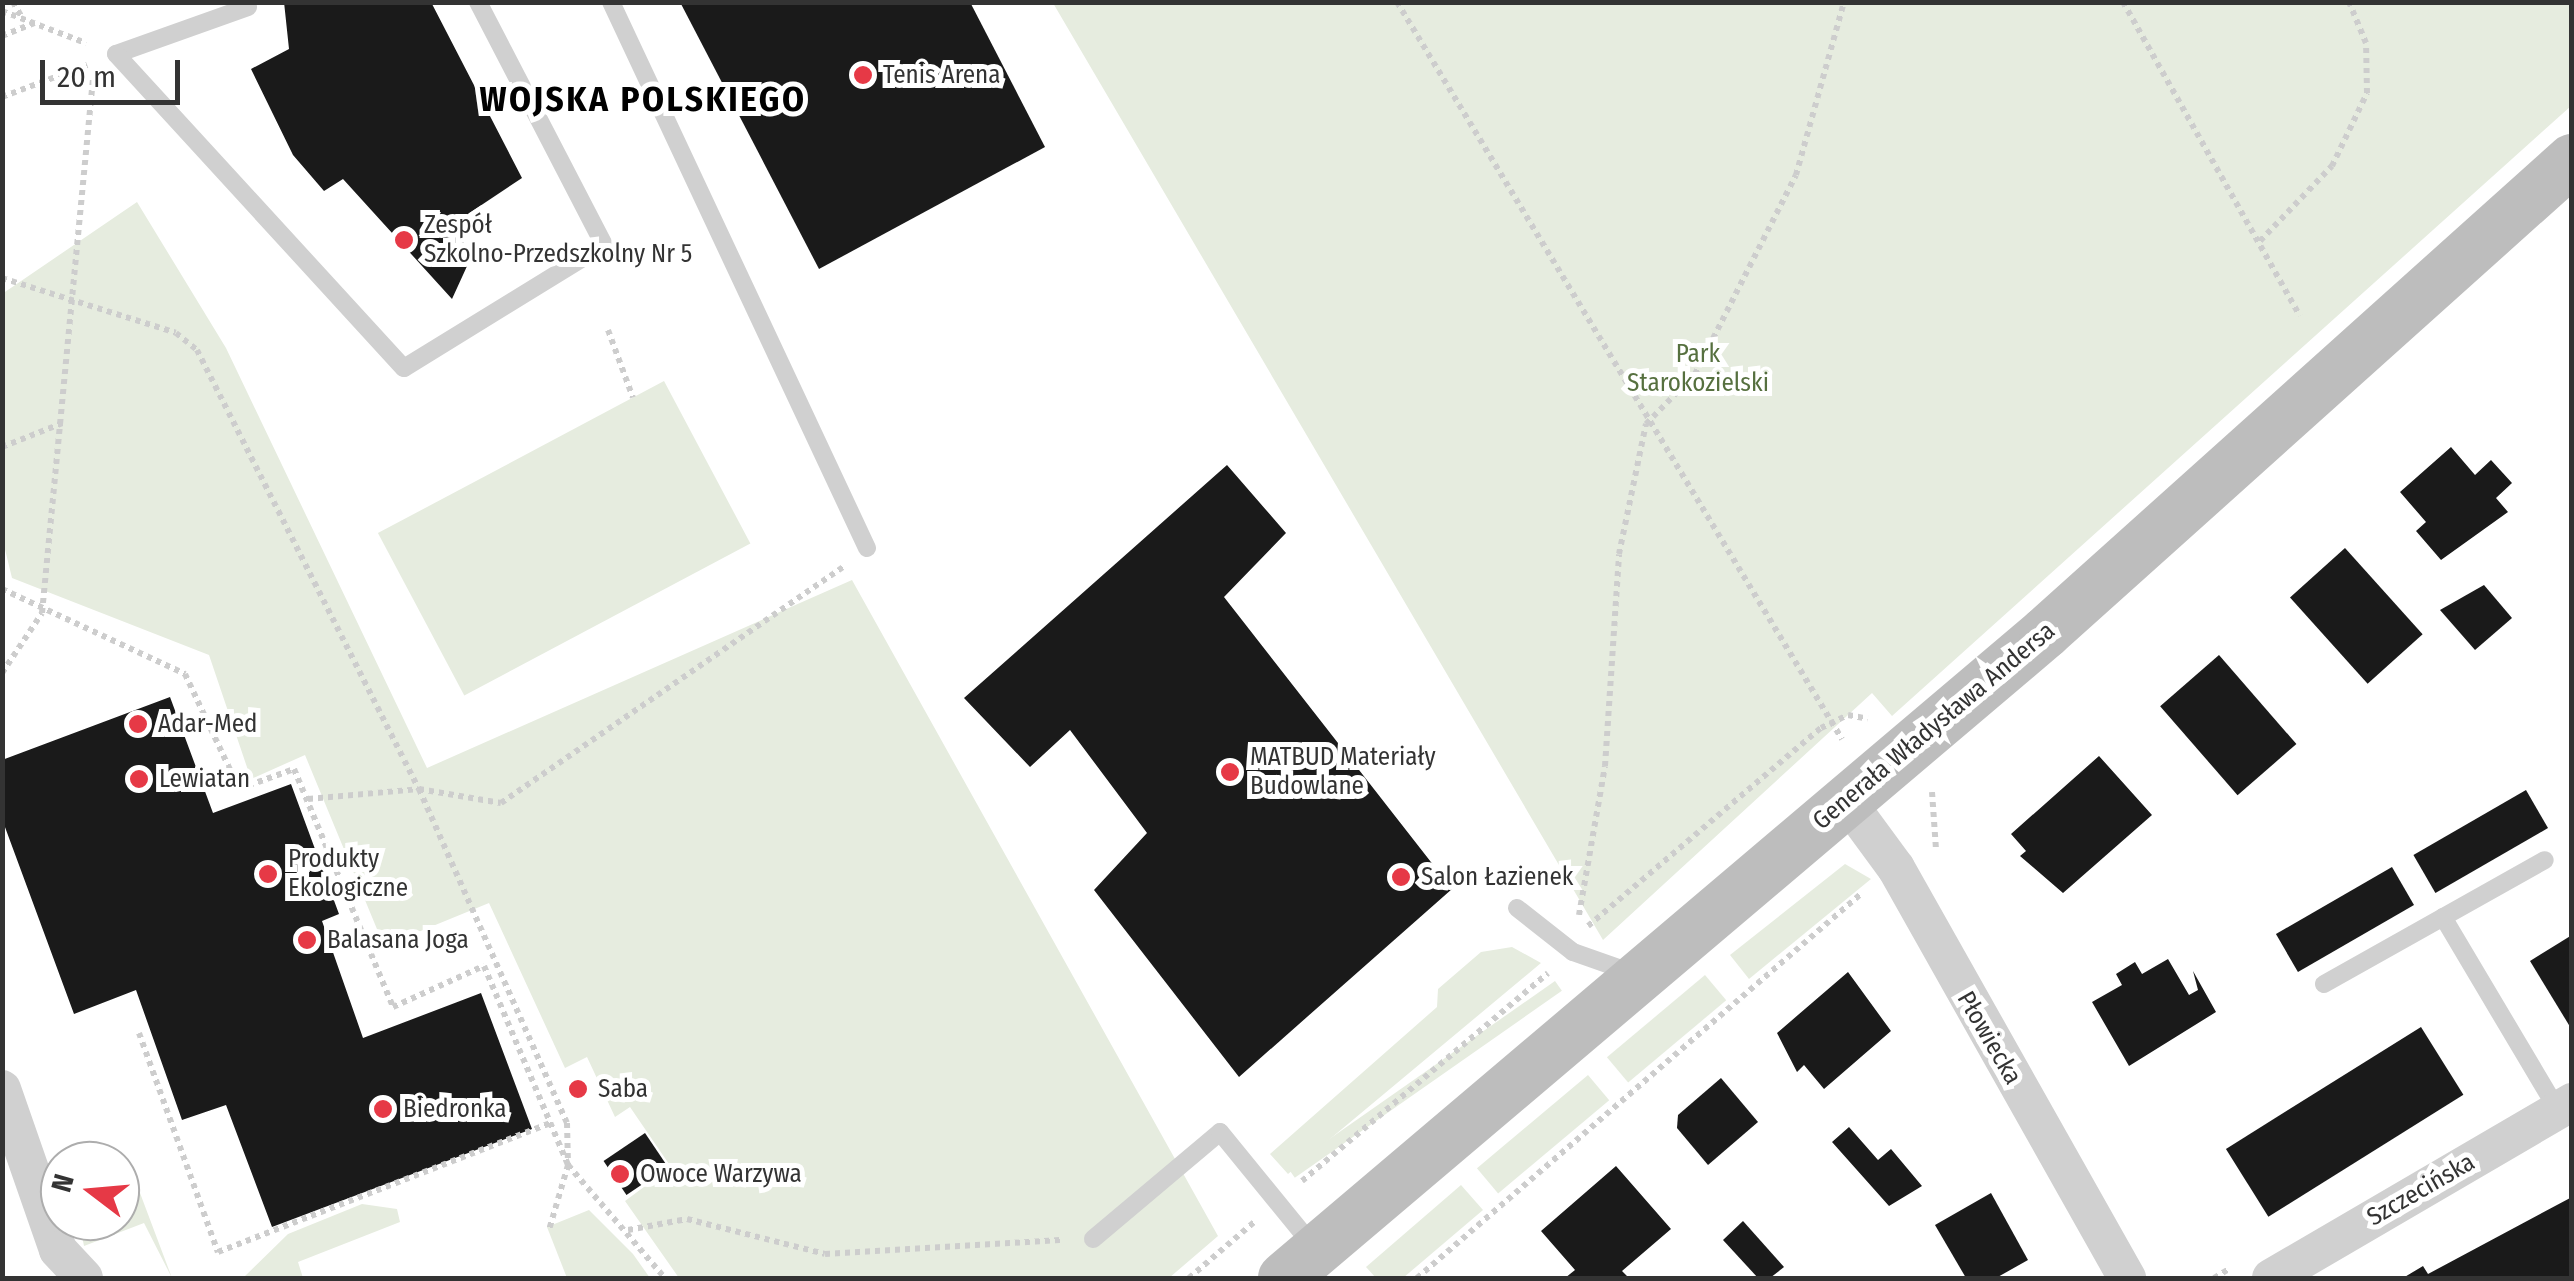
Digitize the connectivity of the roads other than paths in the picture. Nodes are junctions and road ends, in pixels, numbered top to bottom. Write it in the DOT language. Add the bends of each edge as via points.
graph roads {
  1 [pos="478,2"];
  2 [pos="611,2"];
  3 [pos="248,7"];
  4 [pos="2572,160"];
  5 [pos="867,548"];
  6 [pos="1846,800"];
  7 [pos="2545,860"];
  8 [pos="1517,908"];
  9 [pos="2443,917"];
  10 [pos="1643,976"];
  11 [pos="2324,984"];
  12 [pos="2,1089"];
  13 [pos="2565,1106"];
  14 [pos="1093,1239"];
  15 [pos="1300,1264"];
  16 [pos="84,1278"];
  17 [pos="2127,1278"];
  18 [pos="2271,1278"];
  1 -- 3 [label="lane" via="604,245 404,368 116,54"];
  2 -- 5 [label="lane"];
  4 -- 6 [label="street, Generała Władysława Andersa"];
  6 -- 10 [label="street, Generała Władysława Andersa"];
  6 -- 17 [label="street, Płowiecka" via="1896,868"];
  7 -- 9 [label="lane"];
  8 -- 10 [label="lane" via="1573,952"];
  9 -- 11 [label="lane"];
  9 -- 13 [label="lane"];
  10 -- 15 [label="street, Generała Władysława Andersa"];
  12 -- 16 [label="street" via="58,1250"];
  13 -- 18 [label="street, Szczecińska"];
  14 -- 15 [label="lane" via="1220,1132 1277,1202"];
}
